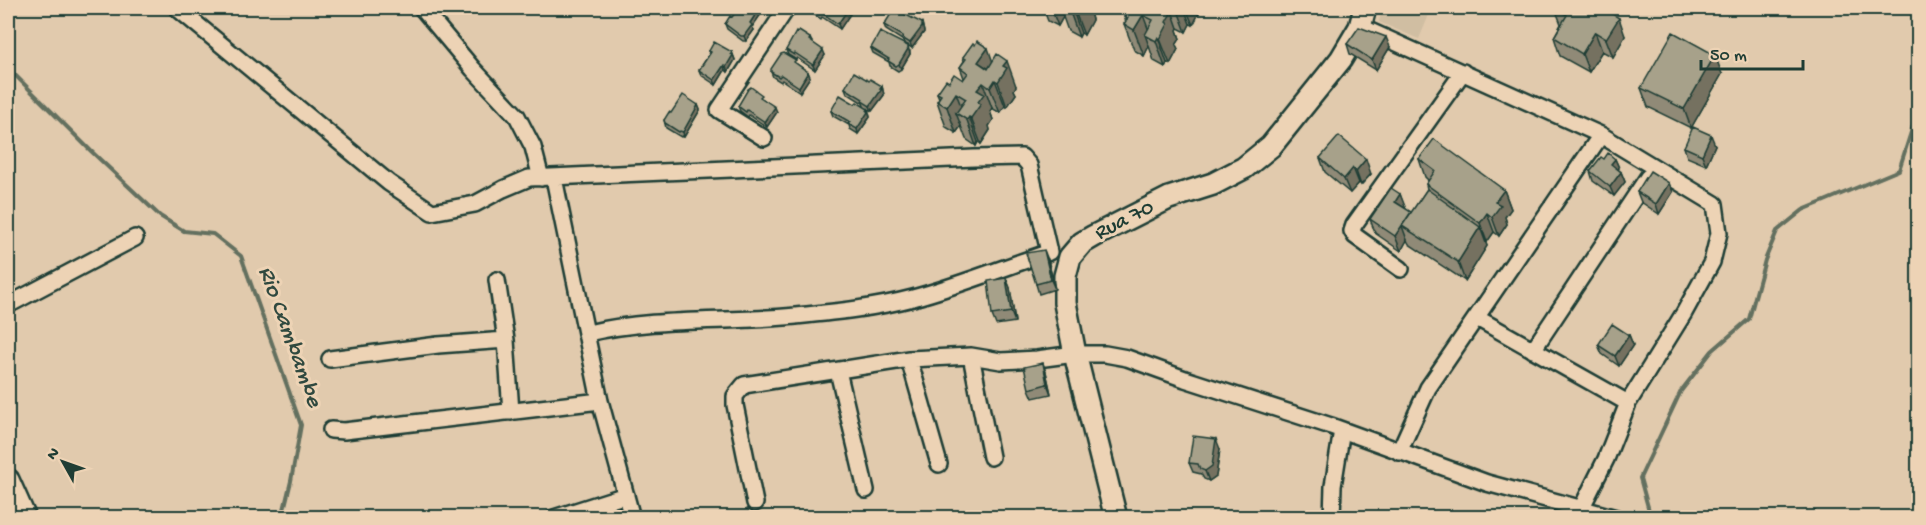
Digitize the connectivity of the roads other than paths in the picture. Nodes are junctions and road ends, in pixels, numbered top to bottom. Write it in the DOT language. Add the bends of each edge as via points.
graph roads {
  1 [pos="177,8"];
  2 [pos="422,8"];
  3 [pos="787,8"];
  4 [pos="1363,17"];
  5 [pos="1463,72"];
  6 [pos="1601,135"];
  7 [pos="764,138"];
  8 [pos="1655,167"];
  9 [pos="548,178"];
  10 [pos="135,238"];
  11 [pos="1049,252"];
  12 [pos="1070,257"];
  13 [pos="1401,269"];
  14 [pos="496,280"];
  15 [pos="8,305"];
  16 [pos="1477,318"];
  17 [pos="588,333"];
  18 [pos="506,340"];
  19 [pos="1533,350"];
  20 [pos="1076,354"];
  21 [pos="971,356"];
  22 [pos="330,359"];
  23 [pos="909,359"];
  24 [pos="838,371"];
  25 [pos="600,401"];
  26 [pos="1628,403"];
  27 [pos="511,412"];
  28 [pos="331,430"];
  29 [pos="1342,430"];
  30 [pos="1399,452"];
  31 [pos="991,457"];
  32 [pos="939,464"];
  33 [pos="8,480"];
  34 [pos="866,490"];
  35 [pos="626,495"];
  36 [pos="755,503"];
  37 [pos="1582,507"];
  38 [pos="25,518"];
  39 [pos="554,518"];
  40 [pos="632,518"];
  41 [pos="1116,518"];
  42 [pos="1332,518"];
  43 [pos="1616,518"];
  1 -- 9 [label="street" via="389,183 432,212 475,204 529,178"];
  2 -- 9 [label="street" via="517,116"];
  3 -- 7 [label="street" via="719,110"];
  4 -- 5 [label="street"];
  4 -- 12 [label="street, Rua 70" via="1341,59 1271,146 1244,168 1213,184 1169,198 1094,236"];
  5 -- 6 [label="street"];
  5 -- 13 [label="street" via="1352,231"];
  6 -- 8 [label="street"];
  6 -- 16 [label="street"];
  8 -- 19 [label="street"];
  8 -- 26 [label="street" via="1715,204 1719,233 1712,262"];
  9 -- 11 [label="street" via="1022,157 1029,165"];
  9 -- 17 [label="street"];
  10 -- 15 [label="street"];
  11 -- 12 [label="street"];
  11 -- 17 [label="street" via="897,301 797,316 657,322"];
  12 -- 20 [label="street" via="1064,289"];
  14 -- 18 [label="street"];
  16 -- 19 [label="street"];
  16 -- 30 [label="street" via="1428,388"];
  17 -- 25 [label="street"];
  18 -- 22 [label="street"];
  18 -- 27 [label="street"];
  19 -- 26 [label="street"];
  20 -- 21 [label="street" via="1001,361"];
  20 -- 29 [label="street" via="1127,358"];
  20 -- 41 [label="street"];
  21 -- 23 [label="street"];
  21 -- 31 [label="street"];
  23 -- 24 [label="street"];
  23 -- 32 [label="street"];
  24 -- 34 [label="street"];
  24 -- 36 [label="street" via="744,385 738,390 735,405"];
  25 -- 27 [label="street"];
  25 -- 35 [label="street"];
  26 -- 37 [label="street"];
  27 -- 28 [label="street"];
  29 -- 30 [label="street"];
  29 -- 42 [label="street"];
  30 -- 37 [label="street" via="1487,483"];
  33 -- 38 [label="street"];
  35 -- 39 [label="street"];
  35 -- 40 [label="street"];
  37 -- 43 [label="street"];
}
